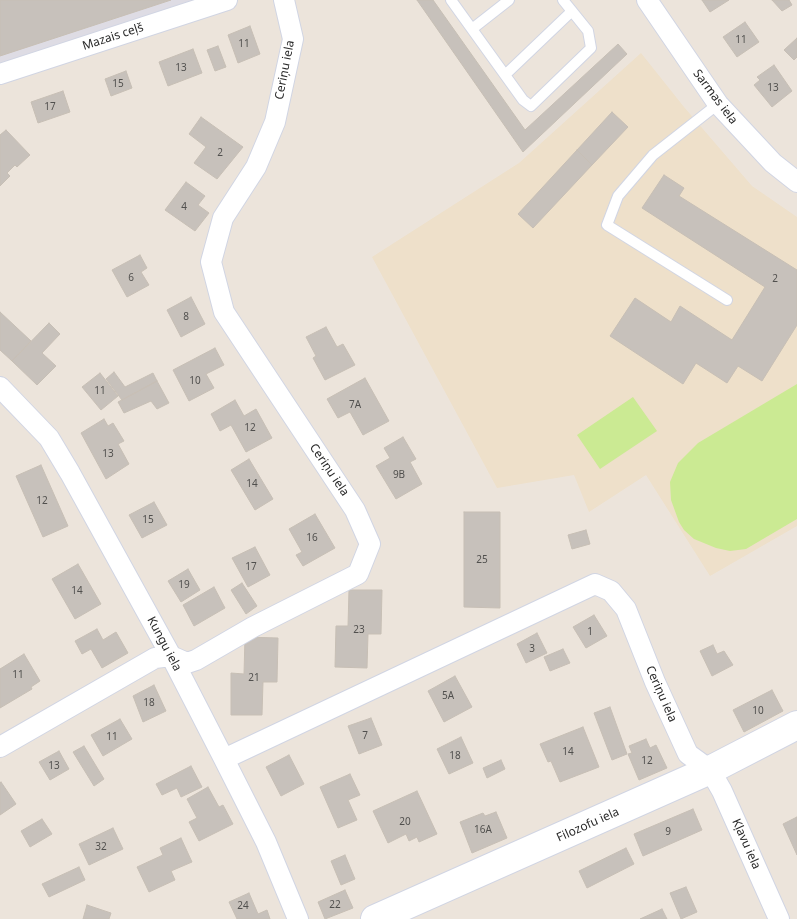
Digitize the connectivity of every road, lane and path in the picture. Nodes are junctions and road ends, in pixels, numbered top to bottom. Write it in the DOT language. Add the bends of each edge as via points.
graph roads {
  1 [pos="227,0"];
  2 [pos="284,0"];
  3 [pos="451,0"];
  4 [pos="509,0"];
  5 [pos="563,0"];
  6 [pos="648,0"];
  7 [pos="572,11"];
  8 [pos="472,29"];
  9 [pos="0,74"];
  10 [pos="505,75"];
  11 [pos="718,104"];
  12 [pos="797,182"];
  13 [pos="727,300"];
  14 [pos="0,387"];
  15 [pos="171,656"];
  16 [pos="797,725"];
  17 [pos="0,747"];
  18 [pos="224,759"];
  19 [pos="710,770"];
  20 [pos="298,919"];
  21 [pos="375,919"];
  22 [pos="779,919"];
  1 -- 9 [label="street, Mazais ceļš"];
  2 -- 15 [label="street, Ceriņu iela" via="293,39 275,122 256,168 223,218 211,262 224,312 355,510 370,544 358,574 196,660 186,663"];
  3 -- 8 [label="lane"];
  4 -- 8 [label="lane"];
  5 -- 7 [label="lane"];
  6 -- 11 [label="street, Sarmas iela"];
  7 -- 10 [label="lane"];
  7 -- 10 [label="lane" via="588,31 590,48 531,106 522,100"];
  8 -- 10 [label="lane"];
  11 -- 12 [label="street, Sarmas iela" via="773,163"];
  11 -- 13 [label="lane" via="653,155 618,196 607,225"];
  14 -- 15 [label="street, Kungu iela" via="49,438"];
  15 -- 17 [label="street, Ceriņu iela" via="154,658"];
  15 -- 18 [label="street, Kungu iela"];
  16 -- 19 [label="street, Filozofu iela"];
  18 -- 19 [label="street, Ceriņu iela" via="595,584 611,590 626,609 688,754"];
  18 -- 20 [label="street, Kungu iela" via="266,842"];
  19 -- 21 [label="street, Filozofu iela"];
  19 -- 22 [label="street, Kļavu iela"];
}
